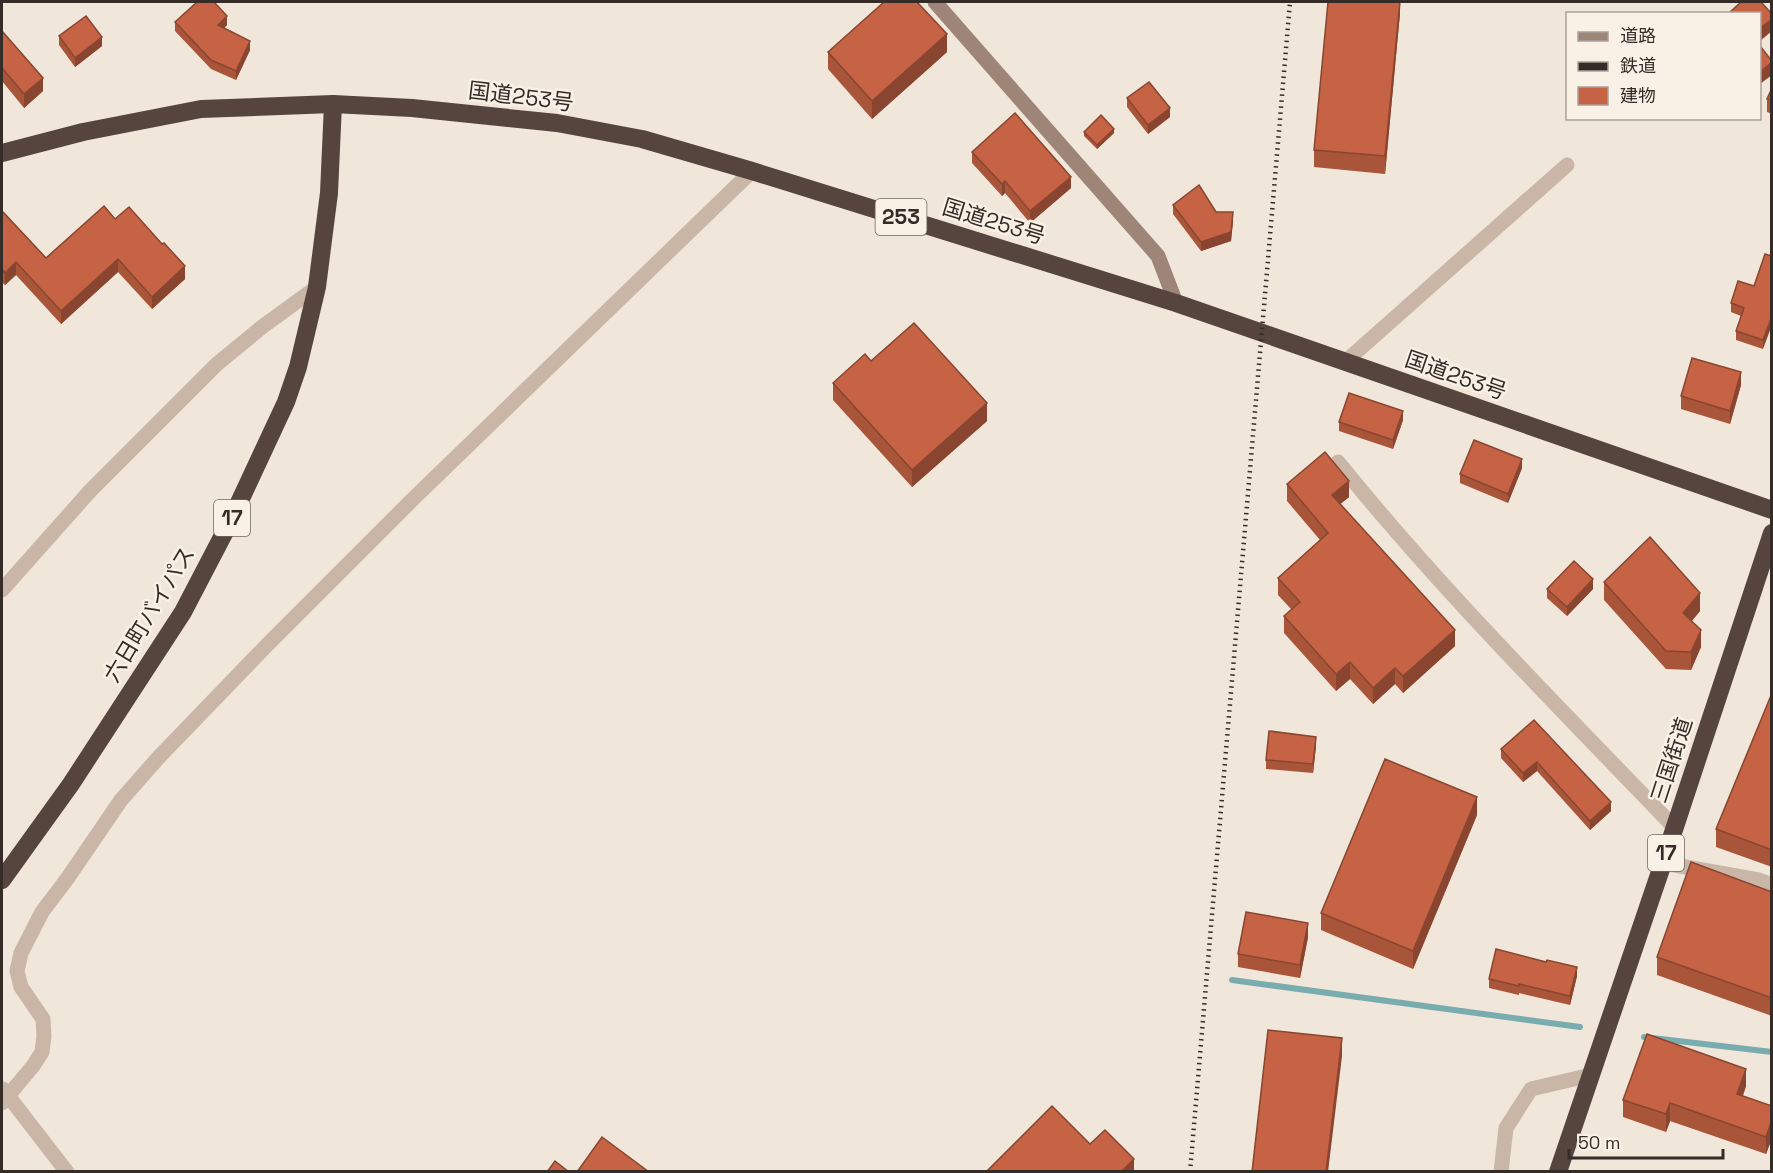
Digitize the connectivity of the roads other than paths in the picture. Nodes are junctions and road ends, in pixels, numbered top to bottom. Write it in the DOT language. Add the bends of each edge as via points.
graph roads {
  1 [pos="935,2"];
  2 [pos="333,104"];
  3 [pos="2,153"];
  4 [pos="1567,165"];
  5 [pos="752,171"];
  6 [pos="317,287"];
  7 [pos="1176,303"];
  8 [pos="1345,362"];
  9 [pos="1338,462"];
  10 [pos="1772,510"];
  11 [pos="1772,533"];
  12 [pos="2,590"];
  13 [pos="1674,827"];
  14 [pos="1663,863"];
  15 [pos="2,880"];
  16 [pos="1772,885"];
  17 [pos="1591,1075"];
  18 [pos="3,1095"];
  19 [pos="68,1172"];
  20 [pos="1501,1172"];
  21 [pos="1558,1172"];
  1 -- 7 [label="street" via="1158,256"];
  2 -- 3 [label="highway, 国道253号 / 253" via="201,109 83,132"];
  2 -- 5 [label="highway, 国道253号 / 253" via="557,123 642,139"];
  2 -- 6 [label="highway, 六日町バイパス / 17" via="329,193"];
  4 -- 8 [label="street"];
  5 -- 7 [label="highway, 国道253号 / 253"];
  5 -- 18 [label="street" via="283,628 121,800 42,912 21,953 17,971 21,987 43,1018 42,1052"];
  6 -- 12 [label="street" via="217,364 90,491"];
  6 -- 15 [label="highway, 六日町バイパス / 17" via="286,402 183,612 71,784"];
  7 -- 8 [label="highway, 国道253号 / 253"];
  8 -- 10 [label="highway, 国道253号 / 253"];
  9 -- 13 [label="street" via="1487,633"];
  11 -- 13 [label="highway, 三国街道 / 17"];
  13 -- 14 [label="highway, 三国街道 / 17"];
  14 -- 16 [label="street"];
  14 -- 17 [label="highway, 三国街道 / 17"];
  17 -- 20 [label="street" via="1531,1089 1506,1128"];
  17 -- 21 [label="highway, 三国街道 / 17"];
  18 -- 19 [label="street"];
}
